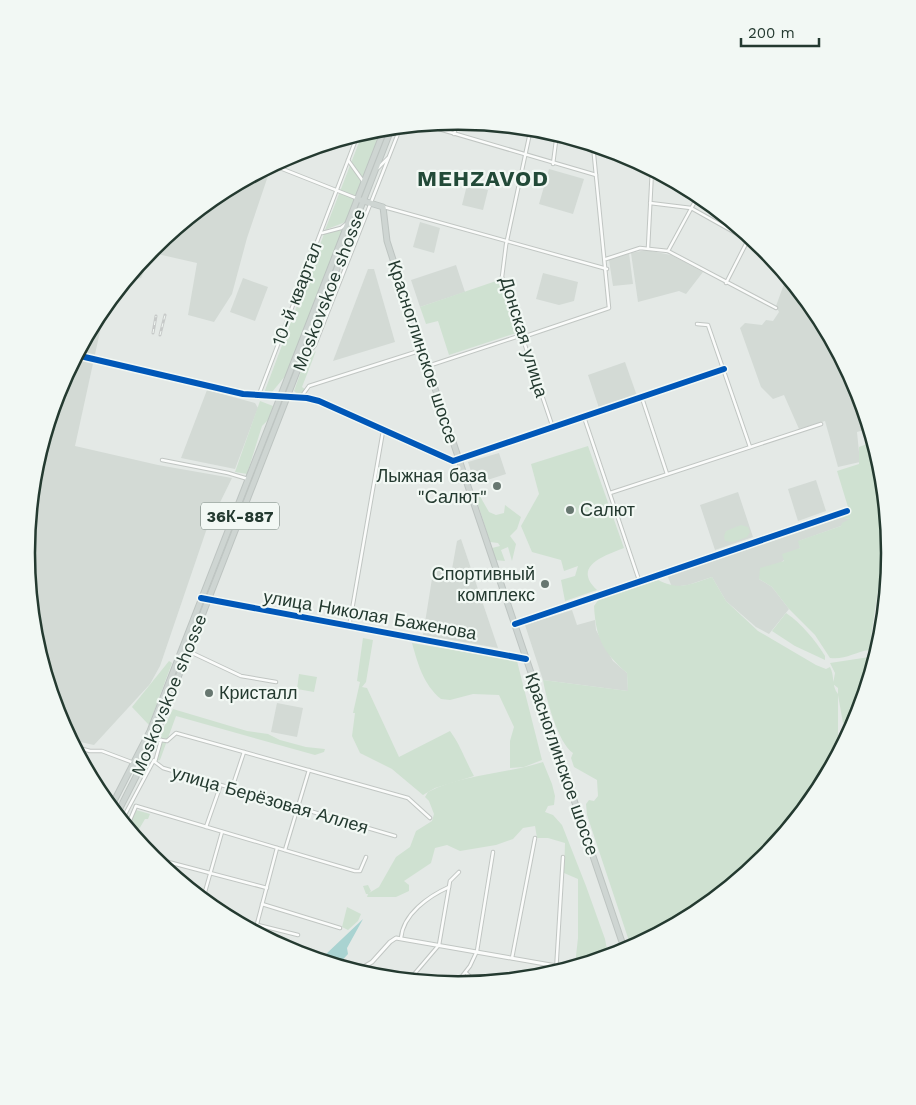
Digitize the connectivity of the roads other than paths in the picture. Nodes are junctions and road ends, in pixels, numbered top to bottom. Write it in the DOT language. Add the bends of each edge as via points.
graph roads {
  1 [pos="443,130"];
  2 [pos="455,130"];
  3 [pos="397,134"];
  4 [pos="454,134"];
  5 [pos="389,136"];
  6 [pos="530,136"];
  7 [pos="382,137"];
  8 [pos="556,141"];
  9 [pos="355,143"];
  10 [pos="594,152"];
  11 [pos="389,156"];
  12 [pos="526,156"];
  13 [pos="348,160"];
  14 [pos="553,164"];
  15 [pos="281,168"];
  16 [pos="376,171"];
  17 [pos="596,175"];
  18 [pos="652,176"];
  19 [pos="364,182"];
  20 [pos="336,190"];
  21 [pos="357,198"];
  22 [pos="364,201"];
  23 [pos="694,202"];
  24 [pos="372,203"];
  25 [pos="650,203"];
  26 [pos="382,207"];
  27 [pos="691,208"];
  28 [pos="358,215"];
  29 [pos="347,223"];
  30 [pos="729,228"];
  31 [pos="320,234"];
  32 [pos="358,235"];
  33 [pos="507,242"];
  34 [pos="746,243"];
  35 [pos="648,248"];
  36 [pos="668,251"];
  37 [pos="606,260"];
  38 [pos="607,269"];
  39 [pos="726,283"];
  40 [pos="776,308"];
  41 [pos="697,324"];
  42 [pos="522,336"];
  43 [pos="422,350"];
  44 [pos="83,357"];
  45 [pos="300,363"];
  46 [pos="427,366"];
  47 [pos="724,370"];
  48 [pos="258,397"];
  49 [pos="280,398"];
  50 [pos="286,398"];
  51 [pos="300,398"];
  52 [pos="642,398"];
  53 [pos="584,417"];
  54 [pos="821,424"];
  55 [pos="553,428"];
  56 [pos="383,429"];
  57 [pos="750,447"];
  58 [pos="459,459"];
  59 [pos="162,460"];
  60 [pos="667,474"];
  61 [pos="248,479"];
  62 [pos="610,492"];
  63 [pos="848,511"];
  64 [pos="640,583"];
  65 [pos="204,599"];
  66 [pos="515,624"];
  67 [pos="349,627"];
  68 [pos="188,650"];
  69 [pos="526,659"];
  70 [pos="276,682"];
  71 [pos="150,731"];
  72 [pos="157,737"];
  73 [pos="144,744"];
  74 [pos="151,747"];
  75 [pos="84,749"];
  76 [pos="244,752"];
  77 [pos="157,754"];
  78 [pos="135,763"];
  79 [pos="309,770"];
  80 [pos="220,787"];
  81 [pos="232,788"];
  82 [pos="115,800"];
  83 [pos="133,802"];
  84 [pos="136,806"];
  85 [pos="120,807"];
  86 [pos="297,807"];
  87 [pos="126,814"];
  88 [pos="430,818"];
  89 [pos="130,820"];
  90 [pos="206,827"];
  91 [pos="222,832"];
  92 [pos="395,836"];
  93 [pos="534,838"];
  94 [pos="278,848"];
  95 [pos="285,850"];
  96 [pos="493,852"];
  97 [pos="366,857"];
  98 [pos="563,857"];
  99 [pos="170,862"];
  100 [pos="459,872"];
  101 [pos="210,873"];
  102 [pos="449,887"];
  103 [pos="267,888"];
  104 [pos="205,891"];
  105 [pos="262,904"];
  106 [pos="256,924"];
  107 [pos="340,928"];
  108 [pos="298,935"];
  109 [pos="401,938"];
  110 [pos="622,942"];
  111 [pos="439,945"];
  112 [pos="476,952"];
  113 [pos="512,958"];
  114 [pos="557,963"];
  115 [pos="367,965"];
  116 [pos="550,965"];
  117 [pos="415,973"];
  118 [pos="466,973"];
  119 [pos="463,976"];
  120 [pos="469,976"];
  1 -- 4 [label="street"];
  2 -- 4 [label="street"];
  3 -- 11 [label="street"];
  4 -- 12 [label="street"];
  5 -- 16 [label="main road, Moskovskoe shosse / 36К-887"];
  6 -- 12 [label="street, Донская улица"];
  7 -- 19 [label="main road, Moskovskoe shosse / 36К-887"];
  8 -- 14 [label="street"];
  9 -- 13 [label="street, 10-й квартал"];
  10 -- 17 [label="street"];
  11 -- 16 [label="street"];
  11 -- 24 [label="street"];
  12 -- 14 [label="street"];
  12 -- 33 [label="street, Донская улица"];
  13 -- 19 [label="street"];
  13 -- 20 [label="street, 10-й квартал"];
  14 -- 17 [label="street"];
  15 -- 20 [label="street"];
  16 -- 22 [label="main road, Moskovskoe shosse / 36К-887"];
  17 -- 37 [label="street"];
  18 -- 25 [label="street"];
  19 -- 21 [label="main road, Moskovskoe shosse / 36К-887"];
  20 -- 21 [label="street"];
  20 -- 31 [label="street, 10-й квартал"];
  21 -- 22 [label="main road"];
  21 -- 29 [label="main road, Moskovskoe shosse / 36К-887"];
  22 -- 24 [label="main road"];
  22 -- 28 [label="main road, Moskovskoe shosse / 36К-887"];
  23 -- 27 [label="street"];
  24 -- 26 [label="main road"];
  24 -- 32 [label="street"];
  25 -- 27 [label="street"];
  25 -- 35 [label="street"];
  26 -- 33 [label="street"];
  26 -- 43 [label="main road, Красноглинское шоссе" via="387,241"];
  27 -- 30 [label="street"];
  27 -- 36 [label="street"];
  28 -- 32 [label="street"];
  28 -- 45 [label="main road, Moskovskoe shosse / 36К-887"];
  29 -- 31 [label="street"];
  29 -- 49 [label="main road, Moskovskoe shosse / 36К-887"];
  31 -- 48 [label="street, 10-й квартал"];
  32 -- 45 [label="street" via="315,346"];
  33 -- 38 [label="street"];
  33 -- 42 [label="street, Донская улица" via="502,277"];
  34 -- 39 [label="street"];
  35 -- 36 [label="street"];
  35 -- 37 [label="street"];
  36 -- 39 [label="street"];
  37 -- 38 [label="street"];
  38 -- 42 [label="street" via="610,305 605,310"];
  39 -- 40 [label="street"];
  41 -- 47 [label="street" via="708,325"];
  42 -- 46 [label="street"];
  42 -- 55 [label="street, Донская улица"];
  43 -- 46 [label="main road, Красноглинское шоссе"];
  43 -- 51 [label="street" via="309,386"];
  44 -- 48 [label="street"];
  45 -- 50 [label="main road, Moskovskoe shosse / 36К-887"];
  46 -- 58 [label="main road, Красноглинское шоссе"];
  47 -- 52 [label="street"];
  47 -- 57 [label="street"];
  48 -- 49 [label="street"];
  49 -- 50 [label="street"];
  49 -- 61 [label="main road, Moskovskoe shosse / 36К-887"];
  50 -- 51 [label="street"];
  50 -- 65 [label="main road, Moskovskoe shosse / 36К-887"];
  51 -- 56 [label="street" via="326,403"];
  52 -- 53 [label="street"];
  52 -- 60 [label="street"];
  53 -- 55 [label="street"];
  53 -- 62 [label="street"];
  54 -- 57 [label="street"];
  55 -- 58 [label="street"];
  56 -- 58 [label="street" via="447,460"];
  56 -- 67 [label="street, улица Николая Баженова"];
  57 -- 60 [label="street"];
  58 -- 66 [label="main road, Красноглинское шоссе"];
  59 -- 61 [label="street"];
  60 -- 62 [label="street"];
  61 -- 65 [label="main road, Moskovskoe shosse / 36К-887"];
  62 -- 64 [label="street"];
  63 -- 64 [label="street"];
  64 -- 66 [label="street"];
  65 -- 67 [label="street, улица Николая Баженова"];
  65 -- 68 [label="main road, Moskovskoe shosse / 36К-887"];
  65 -- 71 [label="main road, Moskovskoe shosse / 36К-887"];
  66 -- 69 [label="main road, Красноглинское шоссе"];
  67 -- 69 [label="street, улица Николая Баженова"];
  68 -- 70 [label="street" via="241,676"];
  68 -- 72 [label="main road, Moskovskoe shosse / 36К-887"];
  69 -- 110 [label="main road, Красноглинское шоссе"];
  71 -- 72 [label="main road"];
  71 -- 73 [label="main road, Moskovskoe shosse / 36К-887"];
  72 -- 74 [label="main road, Moskovskoe shosse / 36К-887"];
  72 -- 76 [label="street" via="167,741 176,734"];
  72 -- 77 [label="street"];
  73 -- 74 [label="main road"];
  73 -- 78 [label="main road, Moskovskoe shosse / 36К-887"];
  74 -- 85 [label="main road, Moskovskoe shosse / 36К-887"];
  75 -- 78 [label="street" via="102,751"];
  76 -- 79 [label="street"];
  76 -- 81 [label="street"];
  77 -- 80 [label="street, улица Берёзовая Аллея" via="158,766"];
  77 -- 83 [label="street"];
  78 -- 82 [label="main road, Moskovskoe shosse / 36К-887"];
  79 -- 86 [label="street"];
  79 -- 88 [label="street" via="408,798"];
  80 -- 81 [label="street, улица Берёзовая Аллея"];
  80 -- 90 [label="street"];
  81 -- 86 [label="street, улица Берёзовая Аллея"];
  83 -- 84 [label="street"];
  83 -- 87 [label="street"];
  84 -- 89 [label="street"];
  84 -- 90 [label="street"];
  86 -- 92 [label="street, улица Берёзовая Аллея"];
  86 -- 95 [label="street"];
  90 -- 91 [label="street"];
  91 -- 94 [label="street"];
  91 -- 101 [label="street"];
  93 -- 113 [label="street"];
  94 -- 95 [label="street"];
  94 -- 103 [label="street"];
  95 -- 97 [label="street" via="357,872"];
  96 -- 112 [label="street"];
  98 -- 114 [label="street"];
  99 -- 101 [label="street"];
  100 -- 102 [label="street"];
  101 -- 103 [label="street"];
  101 -- 104 [label="street"];
  102 -- 109 [label="street" via="408,918"];
  102 -- 111 [label="street"];
  103 -- 105 [label="street"];
  105 -- 106 [label="street"];
  105 -- 107 [label="street"];
  106 -- 108 [label="street"];
  109 -- 111 [label="street"];
  109 -- 115 [label="street" via="390,942"];
  111 -- 112 [label="street"];
  111 -- 117 [label="street"];
  112 -- 113 [label="street"];
  112 -- 118 [label="street"];
  113 -- 116 [label="street"];
  118 -- 119 [label="street"];
  118 -- 120 [label="street"];
}
